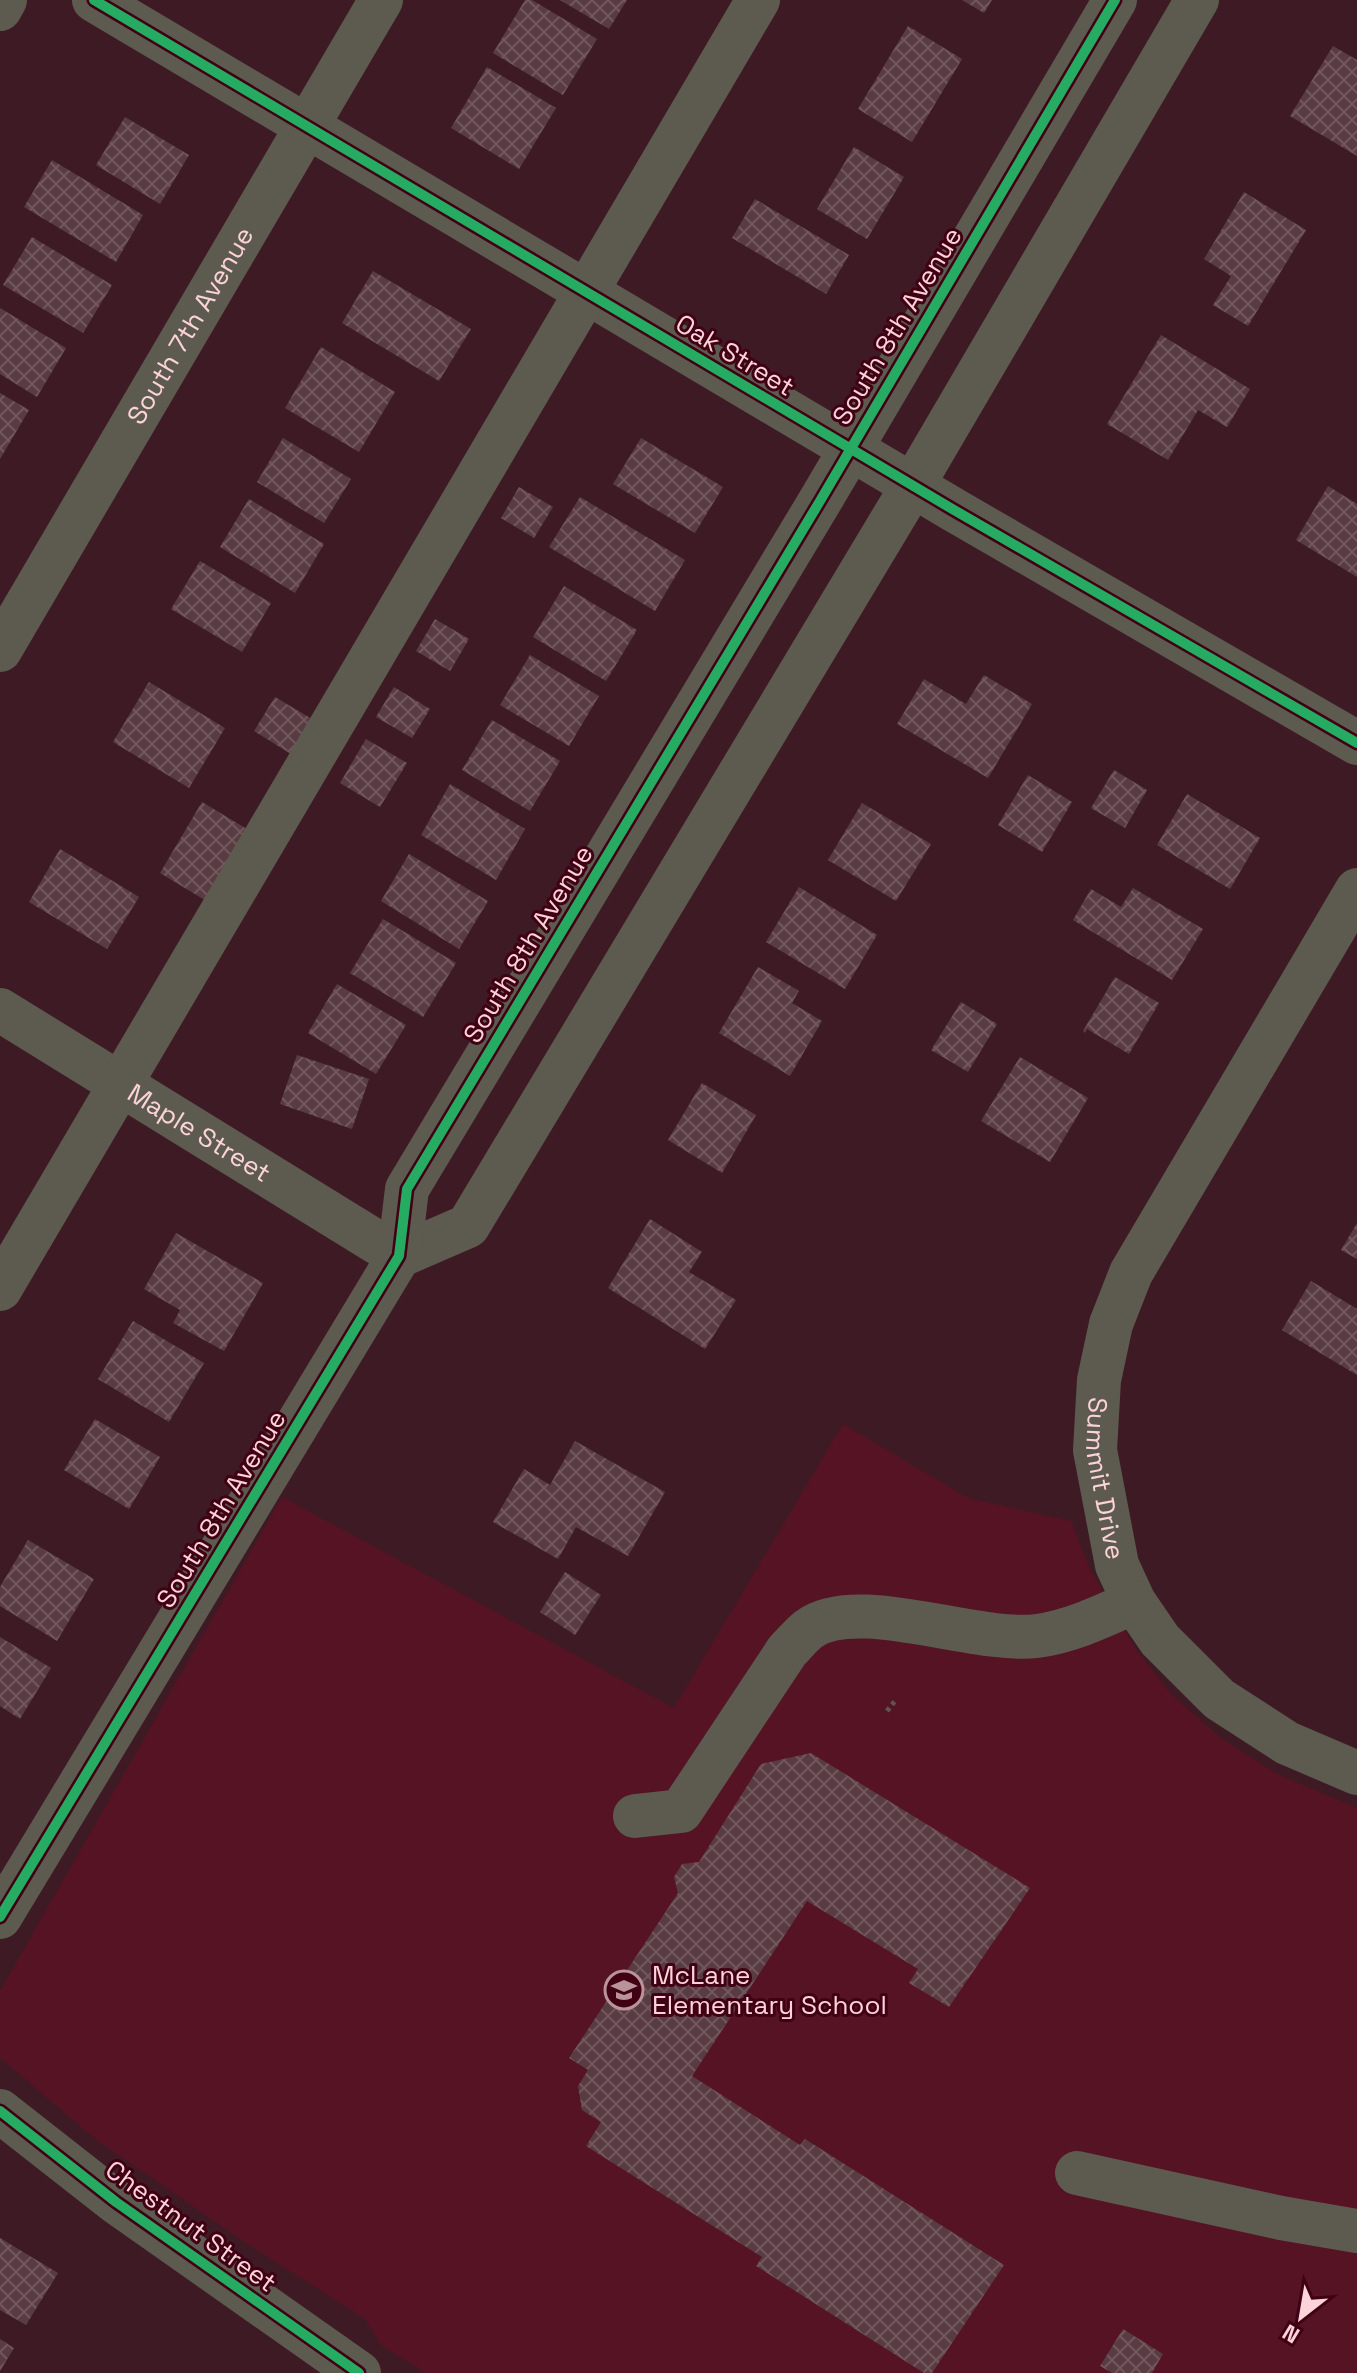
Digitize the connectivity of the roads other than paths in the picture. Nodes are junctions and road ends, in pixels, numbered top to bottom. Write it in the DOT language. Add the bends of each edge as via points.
graph roads {
  1 [pos="5,0"];
  2 [pos="94,0"];
  3 [pos="381,0"];
  4 [pos="758,0"];
  5 [pos="1115,0"];
  6 [pos="1197,0"];
  7 [pos="0,9"];
  8 [pos="307,127"];
  9 [pos="587,292"];
  10 [pos="851,449"];
  11 [pos="913,485"];
  12 [pos="0,650"];
  13 [pos="1357,743"];
  14 [pos="1357,890"];
  15 [pos="0,1010"];
  16 [pos="121,1085"];
  17 [pos="399,1256"];
  18 [pos="0,1289"];
  19 [pos="1134,1602"];
  20 [pos="1357,1773"];
  21 [pos="635,1816"];
  22 [pos="0,1917"];
  23 [pos="0,2111"];
  24 [pos="1077,2173"];
  25 [pos="1357,2231"];
  26 [pos="359,2373"];
  1 -- 7 [label="street"];
  2 -- 8 [label="street, Oak Street"];
  3 -- 8 [label="street, South 7th Avenue"];
  4 -- 9 [label="street"];
  5 -- 10 [label="street, South 8th Avenue"];
  6 -- 11 [label="street"];
  8 -- 9 [label="street, Oak Street"];
  8 -- 12 [label="street, South 7th Avenue"];
  9 -- 10 [label="street, Oak Street"];
  9 -- 16 [label="street"];
  10 -- 11 [label="street, Oak Street"];
  10 -- 17 [label="street, South 8th Avenue" via="407,1189"];
  11 -- 13 [label="street, Oak Street"];
  11 -- 17 [label="street" via="468,1226"];
  14 -- 19 [label="street, Summit Drive" via="1131,1273 1111,1324 1099,1380 1095,1450 1117,1565"];
  15 -- 16 [label="street, Maple Street"];
  16 -- 17 [label="street, Maple Street"];
  16 -- 18 [label="street"];
  17 -- 22 [label="street, South 8th Avenue"];
  19 -- 20 [label="street, Summit Drive" via="1160,1640 1219,1699 1287,1743"];
  19 -- 21 [label="street" via="1088,1623 1035,1636 841,1616 810,1628 787,1651 681,1811"];
  23 -- 26 [label="street, Chestnut Street" via="116,2202"];
  24 -- 25 [label="street"];
}
